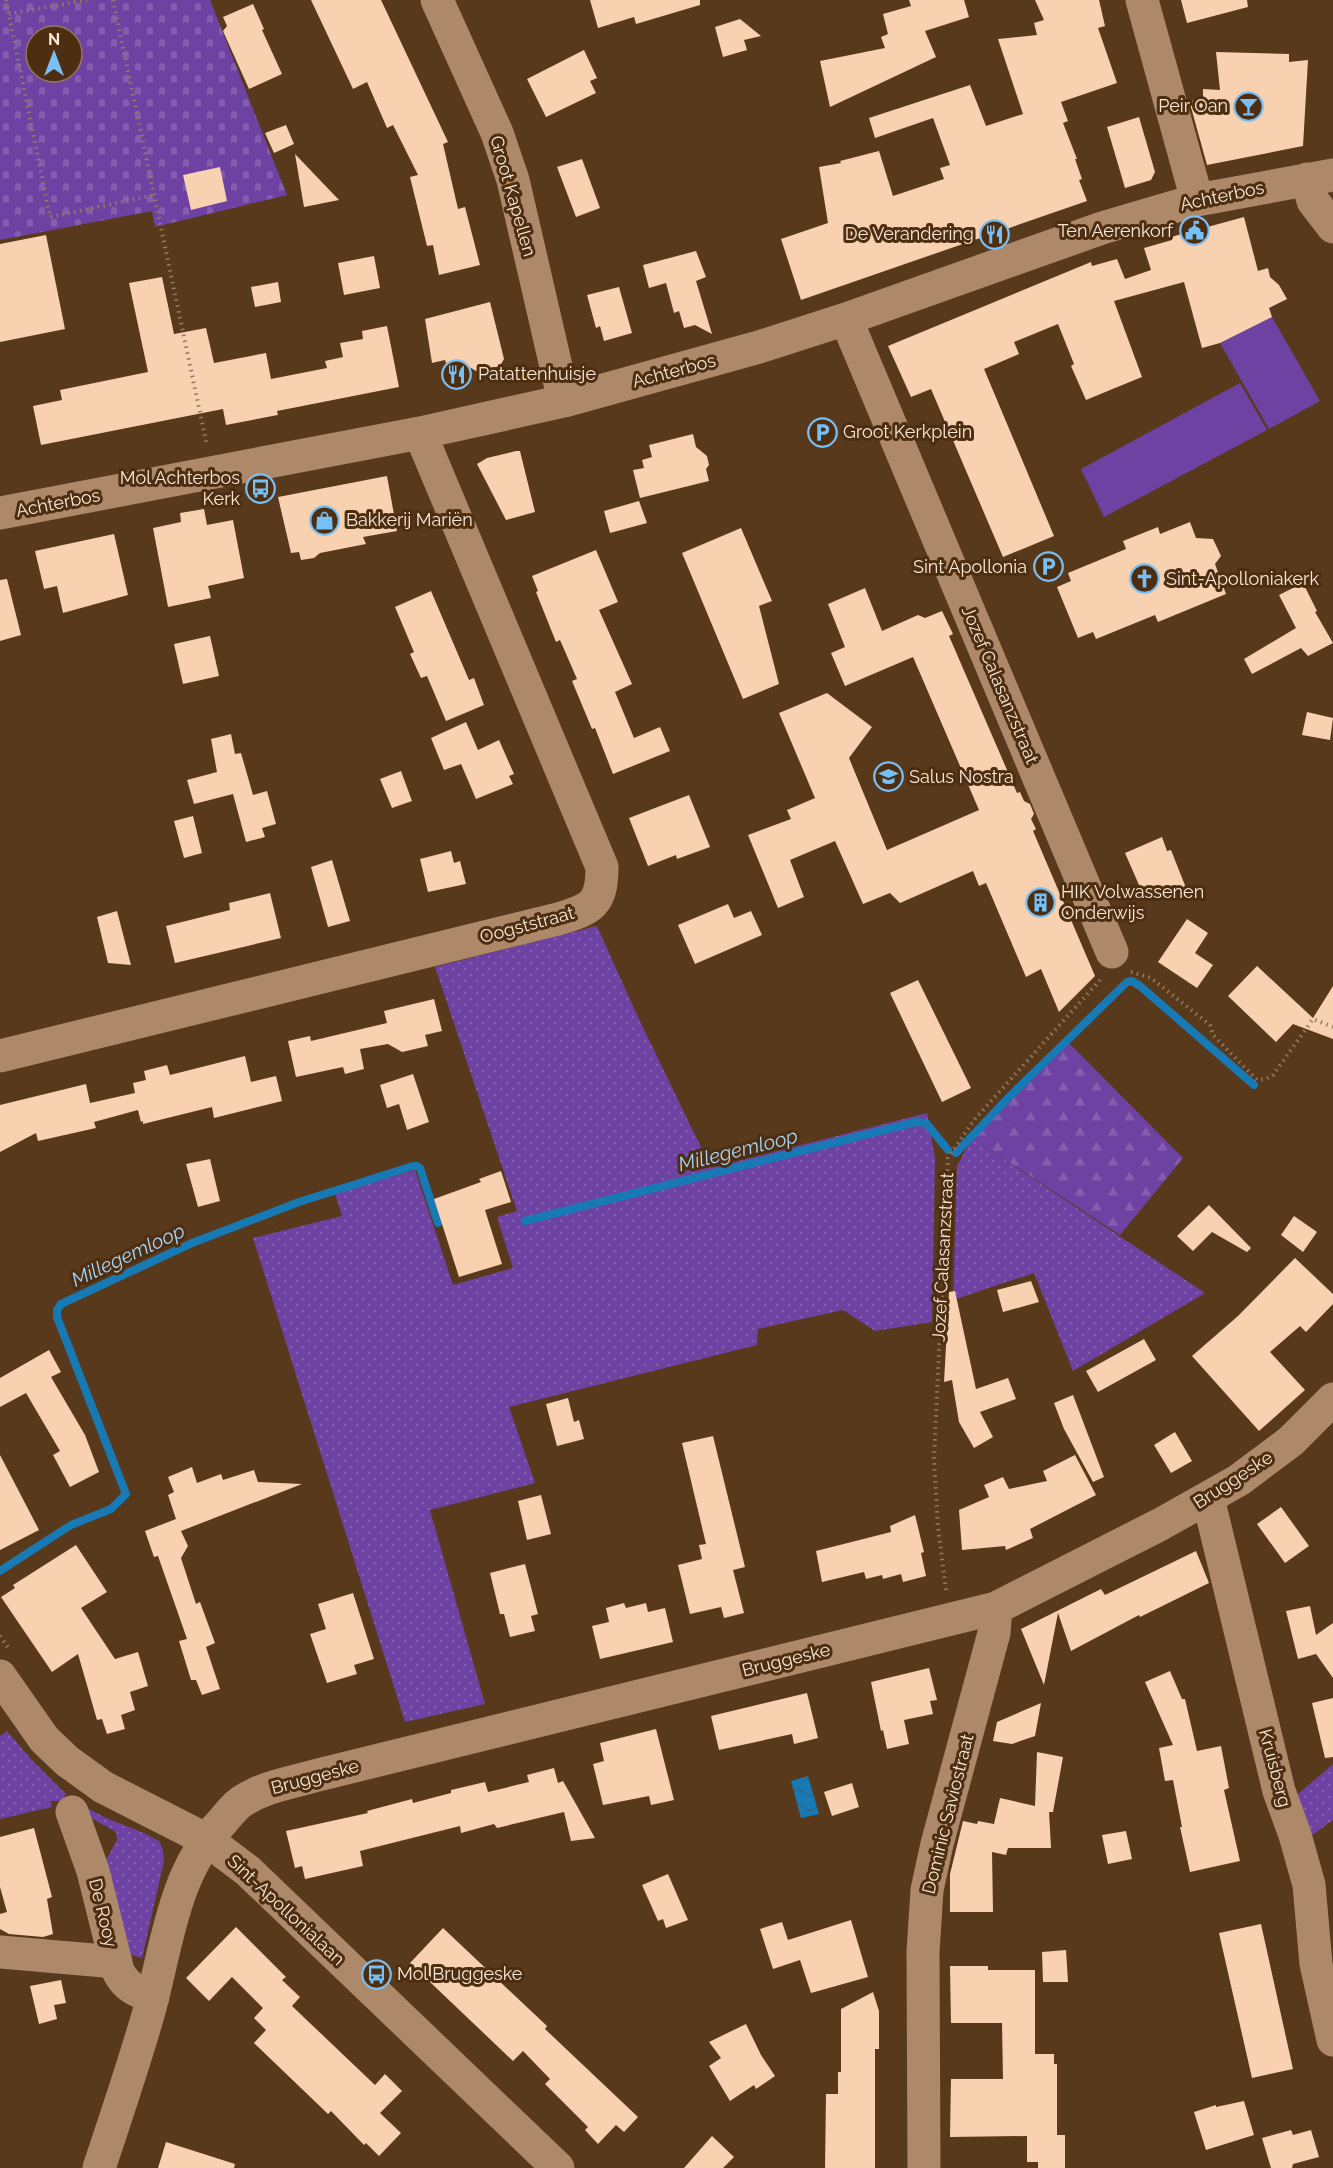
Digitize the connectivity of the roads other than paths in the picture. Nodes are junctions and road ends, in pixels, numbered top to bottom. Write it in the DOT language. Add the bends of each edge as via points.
graph roads {
  1 [pos="437,0"];
  2 [pos="1142,0"];
  3 [pos="1320,177"];
  4 [pos="1197,200"];
  5 [pos="1333,227"];
  6 [pos="846,319"];
  7 [pos="564,401"];
  8 [pos="420,434"];
  9 [pos="0,513"];
  10 [pos="1112,952"];
  11 [pos="0,1056"];
  12 [pos="1333,1399"];
  13 [pos="1208,1498"];
  14 [pos="996,1608"];
  15 [pos="7,1666"];
  16 [pos="72,1812"];
  17 [pos="207,1840"];
  18 [pos="0,1952"];
  19 [pos="116,1962"];
  20 [pos="153,1996"];
  21 [pos="1333,2040"];
  22 [pos="99,2168"];
  23 [pos="558,2168"];
  24 [pos="924,2168"];
  1 -- 7 [label="street, Groot Kapellen" via="497,133 513,180"];
  2 -- 4 [label="street"];
  3 -- 4 [label="street, Achterbos"];
  3 -- 5 [label="street" via="1313,201"];
  4 -- 6 [label="street, Achterbos" via="1102,228"];
  6 -- 7 [label="street, Achterbos"];
  6 -- 10 [label="street, Jozef Calasanzstraat"];
  7 -- 8 [label="street, Achterbos"];
  8 -- 9 [label="street, Achterbos"];
  8 -- 11 [label="street, Oogststraat" via="602,867 602,886 594,903 558,919"];
  12 -- 13 [label="street, Bruggeske" via="1291,1441"];
  13 -- 14 [label="street, Bruggeske"];
  13 -- 21 [label="street, Kruisberg" via="1279,1791 1309,1885 1316,1964"];
  14 -- 17 [label="street, Bruggeske" via="314,1776 252,1795 236,1806"];
  14 -- 24 [label="street, Dominic Saviostraat" via="994,1633 927,1890 923,1952"];
  15 -- 17 [label="street, Sint-Apollonialaan" via="44,1739 67,1761 103,1787"];
  16 -- 19 [label="street, De Rooy" via="93,1871"];
  17 -- 20 [label="street" via="180,1888"];
  17 -- 23 [label="street, Sint-Apollonialaan" via="248,1871"];
  18 -- 19 [label="street"];
  19 -- 20 [label="street, De Rooy" via="130,1988"];
  20 -- 22 [label="street"];
}
